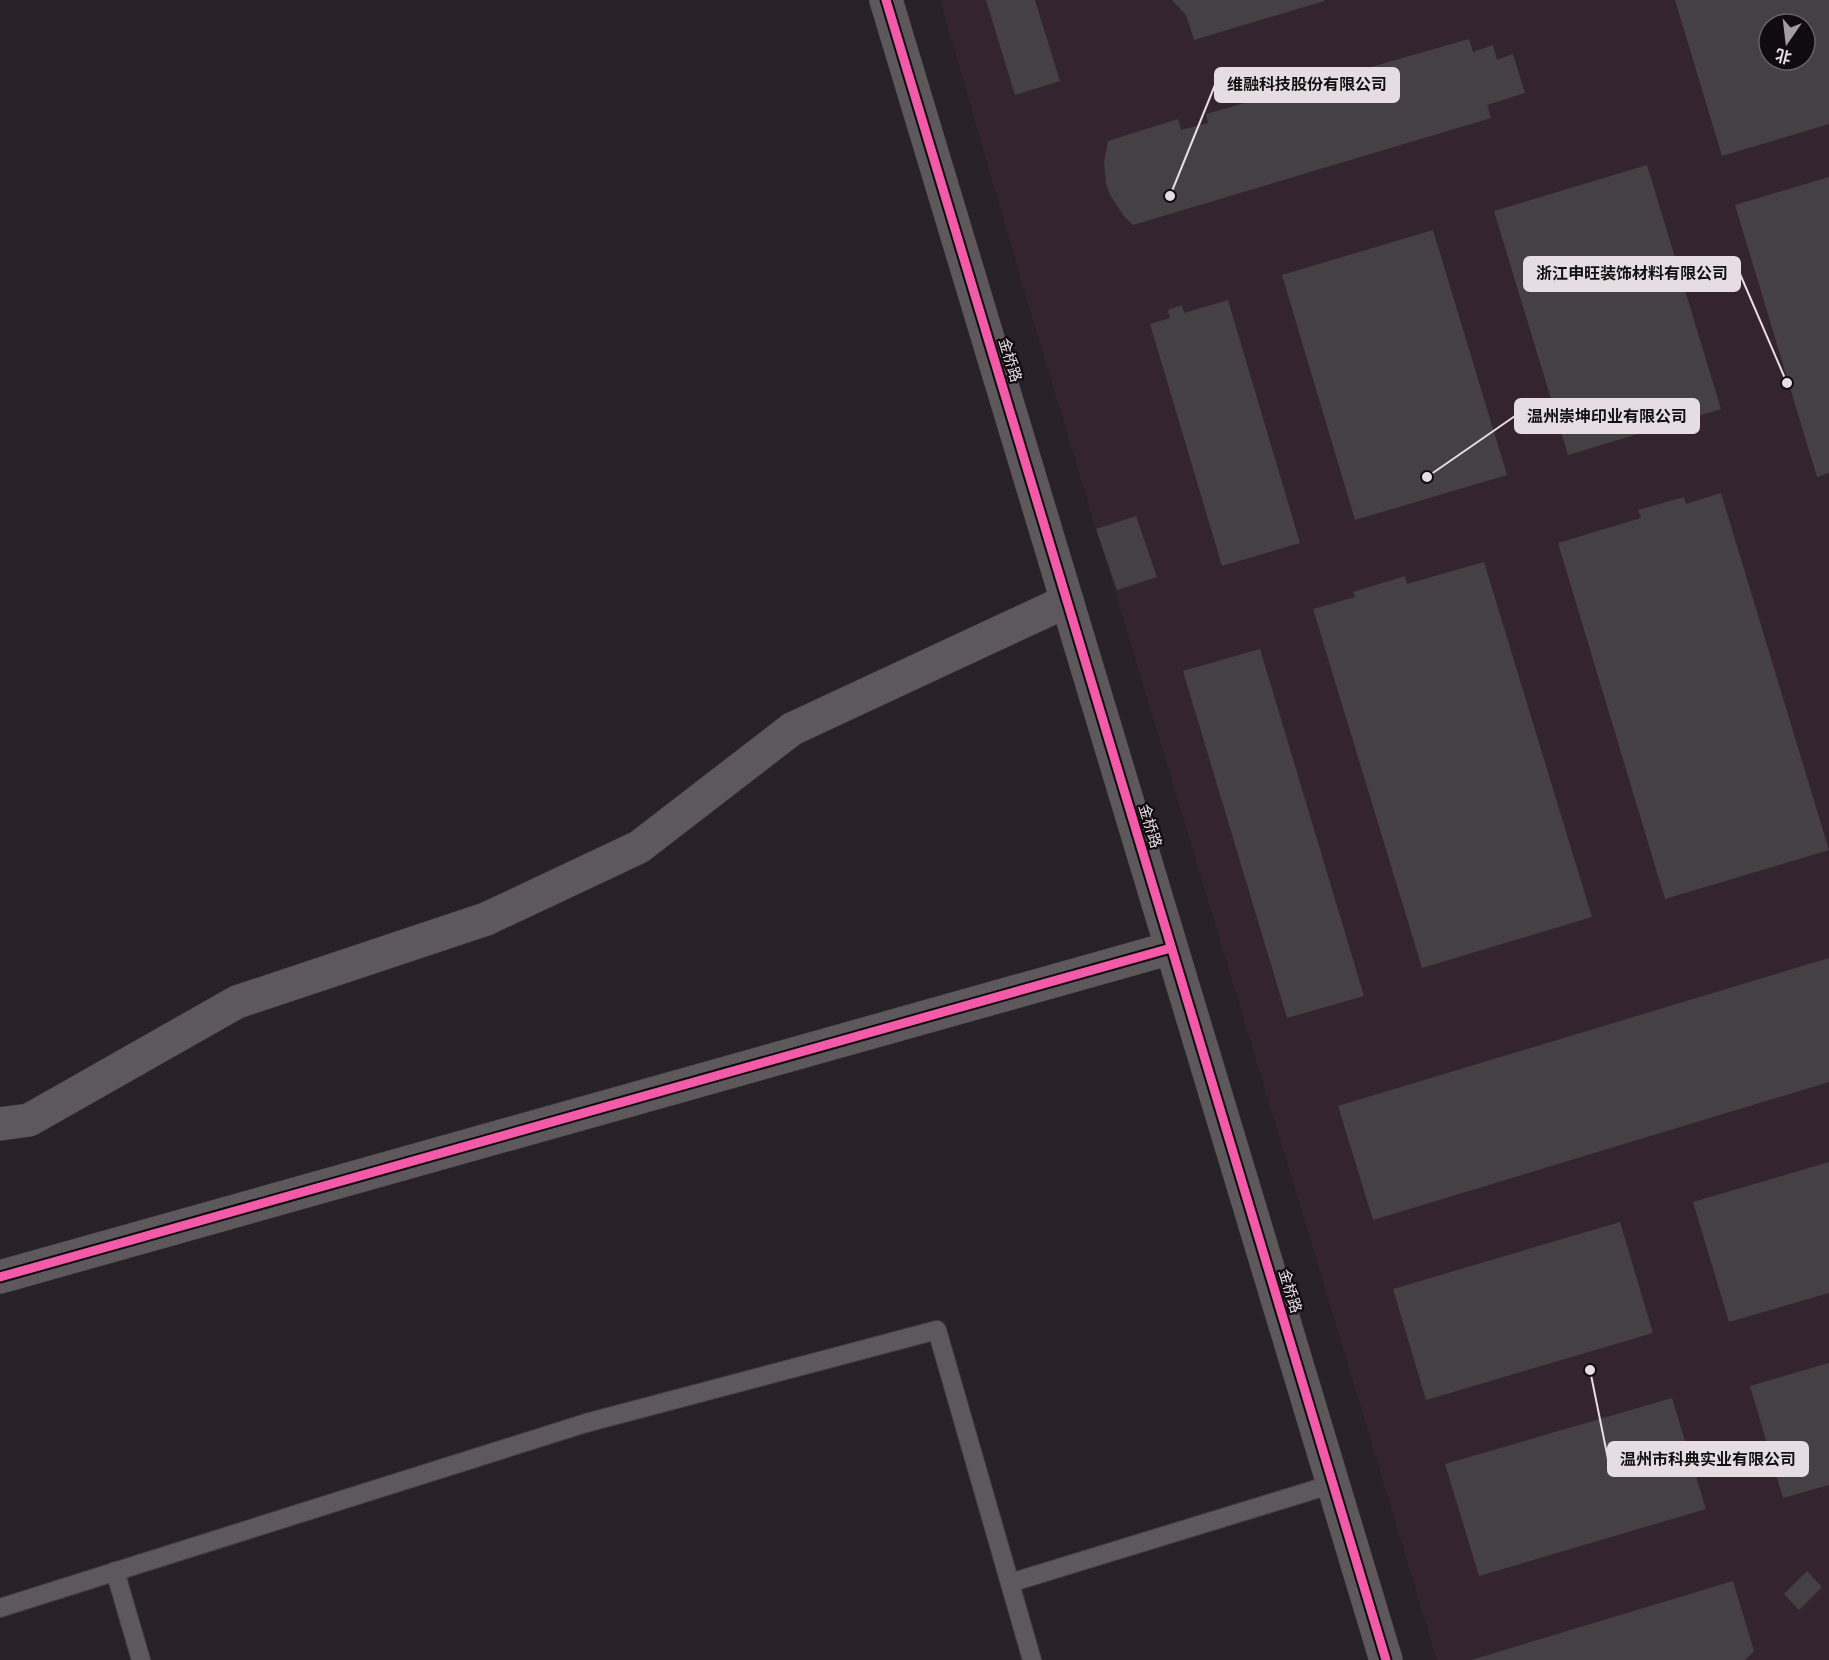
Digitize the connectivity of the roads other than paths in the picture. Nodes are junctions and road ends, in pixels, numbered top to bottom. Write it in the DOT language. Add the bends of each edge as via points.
graph roads {
  1 [pos="886,0"];
  2 [pos="1067,601"];
  3 [pos="1171,948"];
  4 [pos="0,1124"];
  5 [pos="0,1277"];
  6 [pos="1333,1484"];
  7 [pos="115,1571"];
  8 [pos="1010,1583"];
  9 [pos="0,1608"];
  10 [pos="141,1660"];
  11 [pos="1032,1660"];
  12 [pos="1386,1660"];
  1 -- 2 [label="street, 金桥路"];
  2 -- 3 [label="street, 金桥路"];
  2 -- 4 [label="street" via="792,729 639,847 486,919 237,1002 29,1120"];
  3 -- 5 [label="street"];
  3 -- 6 [label="street, 金桥路"];
  6 -- 8 [label="lane"];
  6 -- 12 [label="street, 金桥路"];
  7 -- 8 [label="lane" via="586,1423 937,1330"];
  7 -- 9 [label="lane"];
  7 -- 10 [label="lane"];
  8 -- 11 [label="lane"];
}
